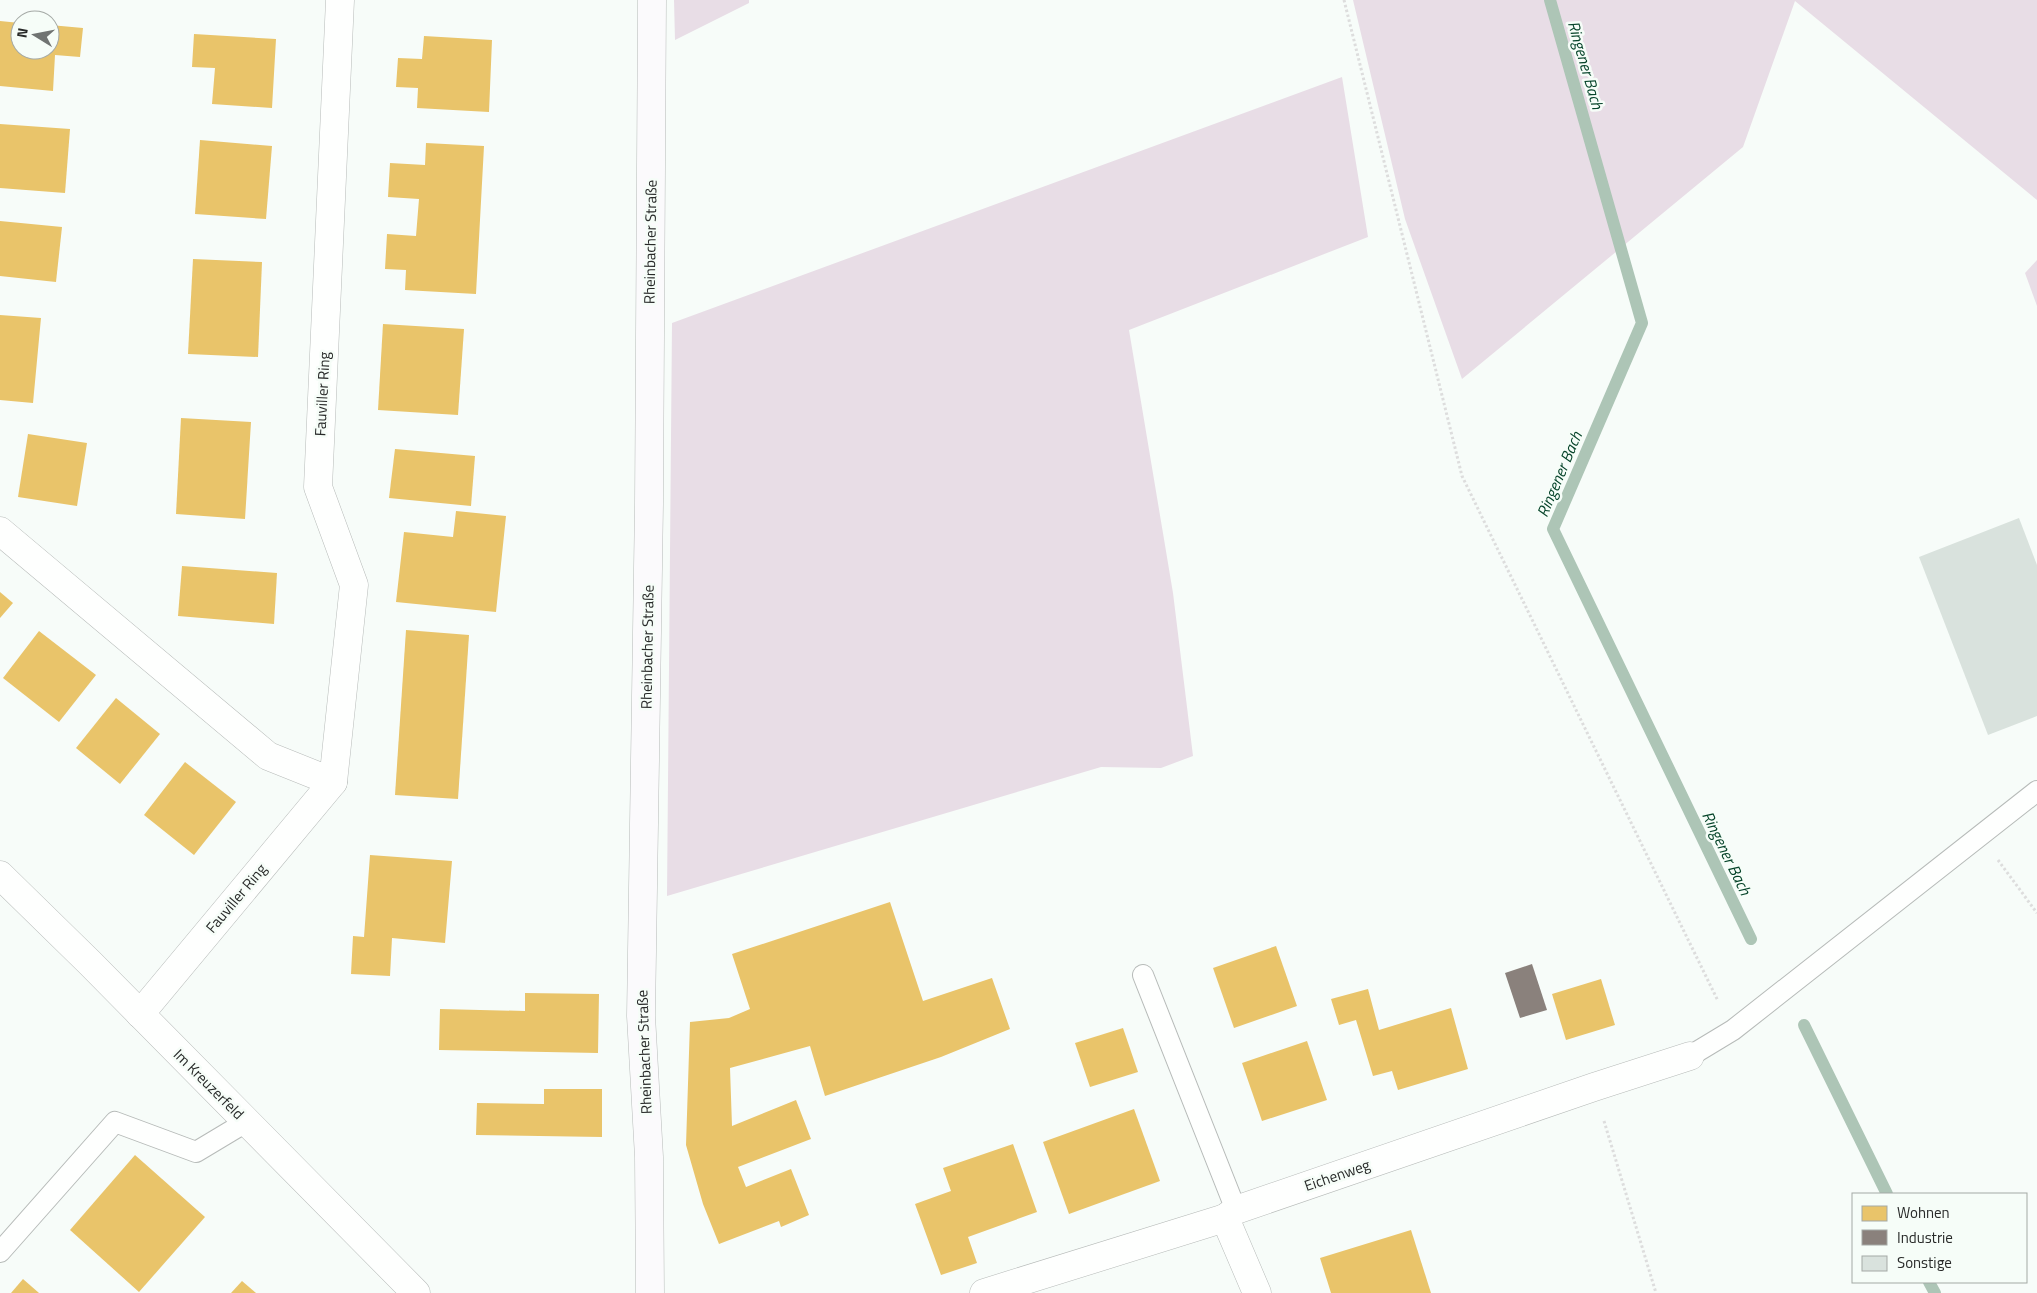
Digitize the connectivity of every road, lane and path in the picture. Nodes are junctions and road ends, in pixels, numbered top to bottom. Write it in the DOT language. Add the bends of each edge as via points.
graph roads {
  1 [pos="340,0"];
  2 [pos="652,0"];
  3 [pos="1344,0"];
  4 [pos="0,531"];
  5 [pos="333,782"];
  6 [pos="2037,791"];
  7 [pos="1980,836"];
  8 [pos="0,875"];
  9 [pos="2037,913"];
  10 [pos="1143,975"];
  11 [pos="140,1014"];
  12 [pos="1733,1030"];
  13 [pos="1690,1056"];
  14 [pos="1594,1087"];
  15 [pos="246,1122"];
  16 [pos="1231,1214"];
  17 [pos="0,1252"];
  18 [pos="416,1293"];
  19 [pos="650,1293"];
  20 [pos="984,1293"];
  21 [pos="1257,1293"];
  22 [pos="1656,1293"];
  1 -- 5 [label="street, Fauviller Ring" via="318,487 354,585"];
  2 -- 19 [label="main road, Rheinbacher Straße" via="649,514 641,1016 649,1157"];
  3 -- 12 [label="path" via="1462,476"];
  4 -- 5 [label="street" via="268,756"];
  5 -- 11 [label="street, Fauviller Ring"];
  6 -- 7 [label="lane"];
  7 -- 9 [label="path"];
  7 -- 12 [label="lane"];
  8 -- 11 [label="street, Im Kreuzerfeld"];
  10 -- 16 [label="lane"];
  11 -- 15 [label="street, Im Kreuzerfeld"];
  12 -- 13 [label="lane"];
  13 -- 14 [label="street, Eichenweg"];
  14 -- 16 [label="street, Eichenweg"];
  14 -- 22 [label="path"];
  15 -- 17 [label="lane" via="196,1152 115,1122"];
  15 -- 18 [label="street, Im Kreuzerfeld"];
  16 -- 20 [label="street, Eichenweg"];
  16 -- 21 [label="street"];
}
